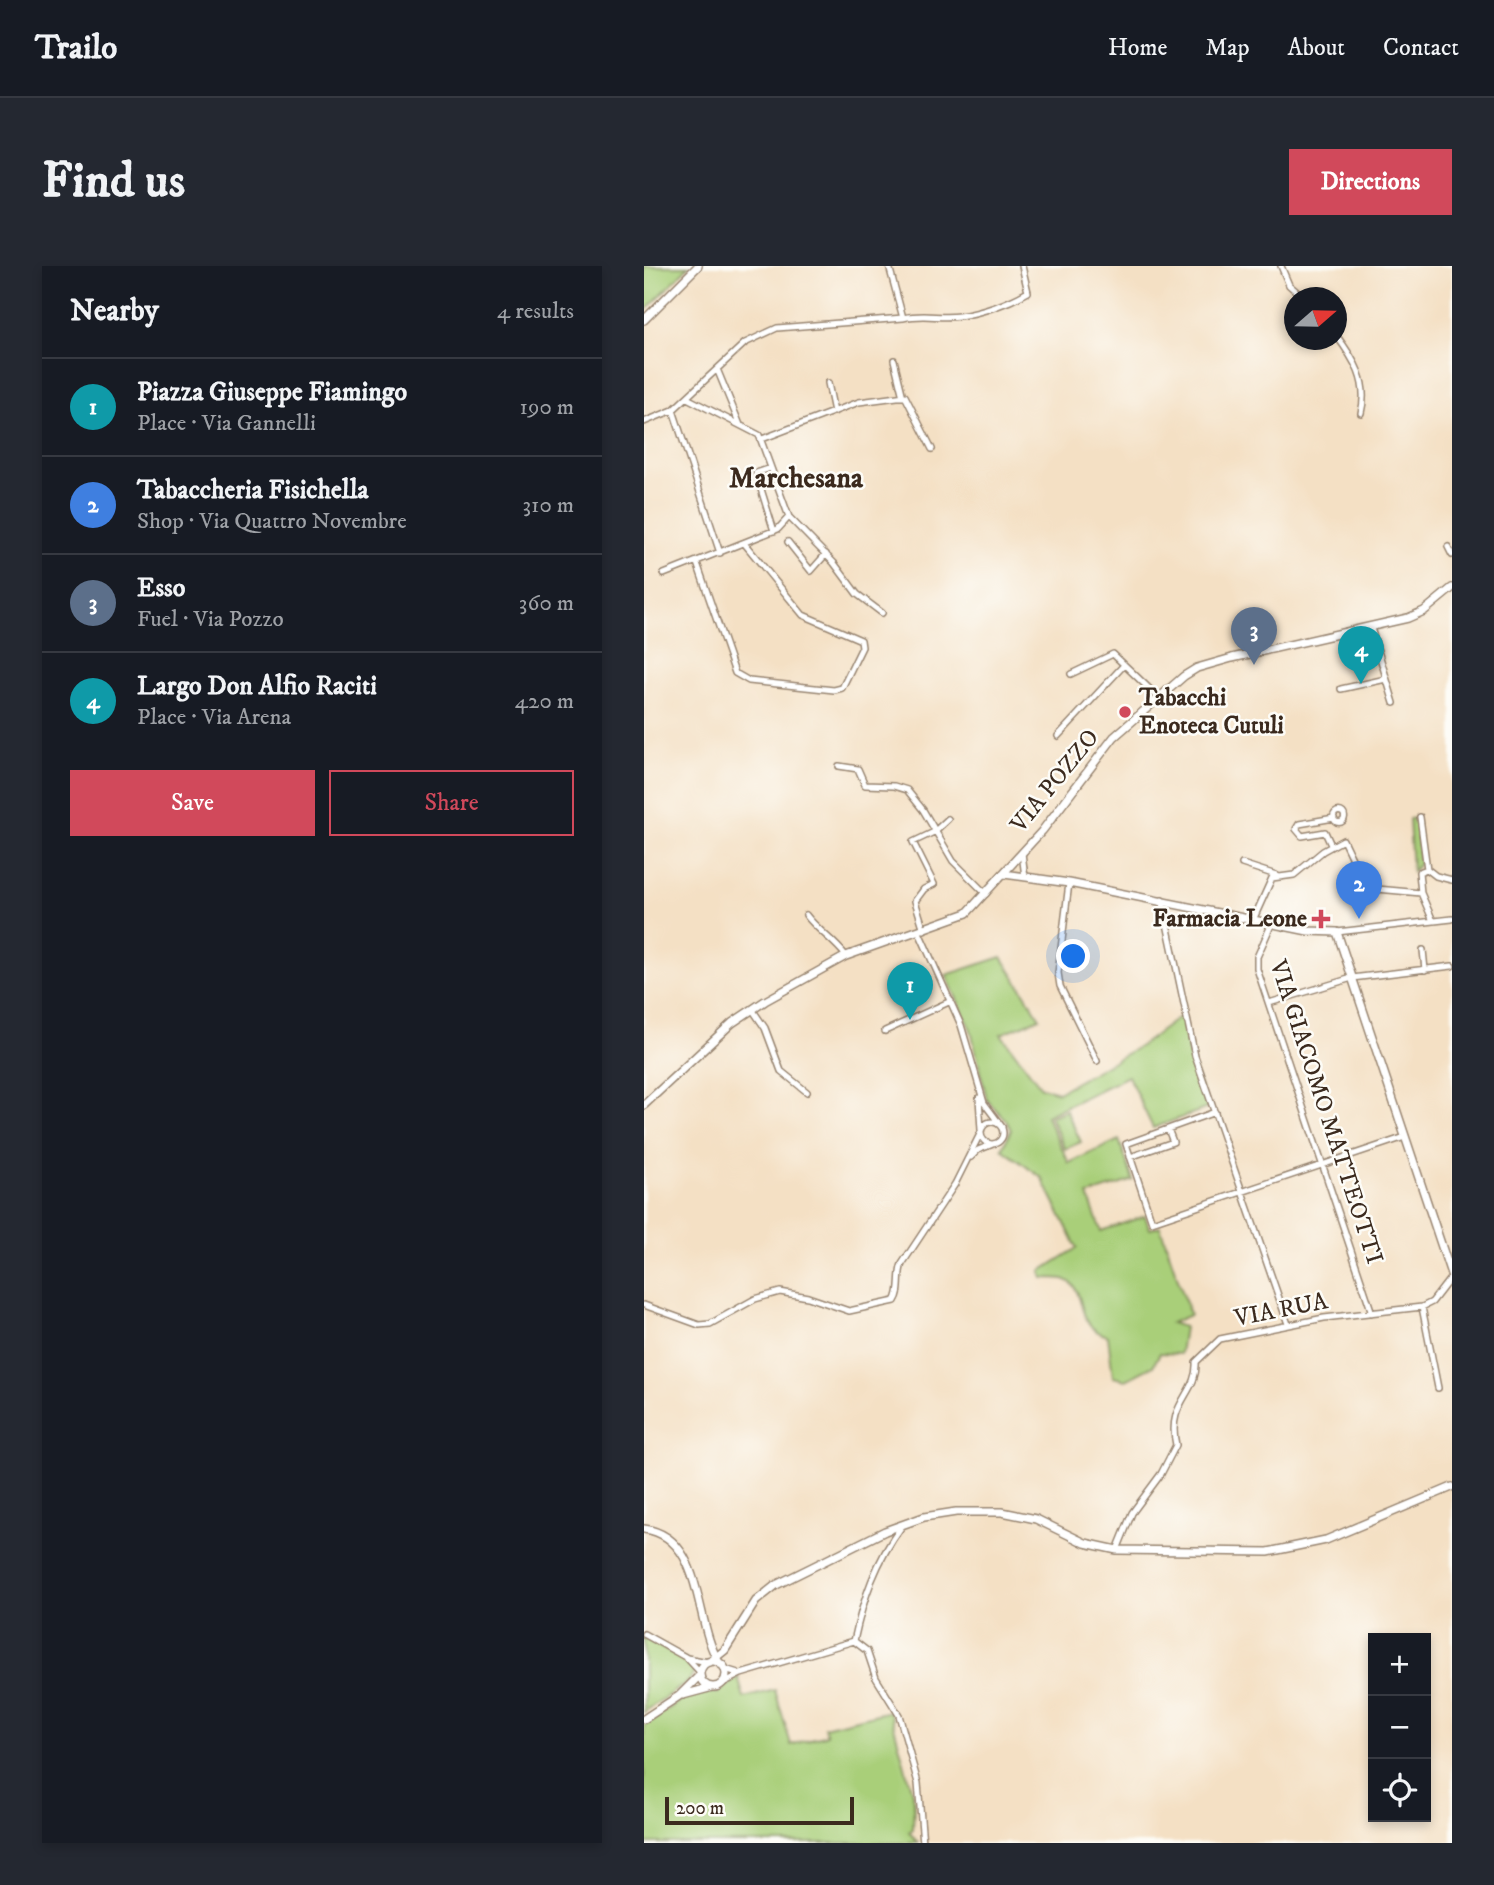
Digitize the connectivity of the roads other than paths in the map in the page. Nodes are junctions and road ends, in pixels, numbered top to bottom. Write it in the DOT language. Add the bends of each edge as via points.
graph roads {
  1 [pos="698,266"];
  2 [pos="889,266"];
  3 [pos="1023,266"];
  4 [pos="1281,266"];
  5 [pos="1292,287"];
  6 [pos="903,318"];
  7 [pos="644,320"];
  8 [pos="1347,350"];
  9 [pos="894,360"];
  10 [pos="717,369"];
  11 [pos="828,383"];
  12 [pos="904,397"];
  13 [pos="687,398"];
  14 [pos="673,410"];
  15 [pos="834,412"];
  16 [pos="1361,413"];
  17 [pos="644,422"];
  18 [pos="740,425"];
  19 [pos="762,439"];
  20 [pos="932,449"];
  21 [pos="771,468"];
  22 [pos="789,517"];
  23 [pos="774,531"];
  24 [pos="788,542"];
  25 [pos="744,543"];
  26 [pos="1448,547"];
  27 [pos="720,554"];
  28 [pos="826,554"];
  29 [pos="1452,555"];
  30 [pos="697,563"];
  31 [pos="664,575"];
  32 [pos="1452,589"];
  33 [pos="882,613"];
  34 [pos="1371,628"];
  35 [pos="1124,664"];
  36 [pos="1071,674"];
  37 [pos="1387,679"];
  38 [pos="1341,689"];
  39 [pos="1158,697"];
  40 [pos="1394,703"];
  41 [pos="1058,736"];
  42 [pos="839,766"];
  43 [pos="1420,817"];
  44 [pos="948,819"];
  45 [pos="934,832"];
  46 [pos="1343,840"];
  47 [pos="1331,845"];
  48 [pos="1022,852"];
  49 [pos="1242,864"];
  50 [pos="1427,869"];
  51 [pos="1004,874"];
  52 [pos="1276,875"];
  53 [pos="1025,877"];
  54 [pos="1452,880"];
  55 [pos="1069,883"];
  56 [pos="1421,893"];
  57 [pos="986,894"];
  58 [pos="1162,900"];
  59 [pos="806,915"];
  60 [pos="1254,918"];
  61 [pos="1452,919"];
  62 [pos="1433,921"];
  63 [pos="1272,923"];
  64 [pos="921,931"];
  65 [pos="1337,932"];
  66 [pos="1423,950"];
  67 [pos="846,956"];
  68 [pos="1452,966"];
  69 [pos="1424,970"];
  70 [pos="1352,978"];
  71 [pos="951,1001"];
  72 [pos="1269,1003"];
  73 [pos="752,1009"];
  74 [pos="886,1031"];
  75 [pos="1097,1061"];
  76 [pos="977,1084"];
  77 [pos="807,1092"];
  78 [pos="644,1105"];
  79 [pos="1215,1112"];
  80 [pos="1002,1128"];
  81 [pos="1168,1129"];
  82 [pos="981,1131"];
  83 [pos="1405,1137"];
  84 [pos="993,1144"];
  85 [pos="1130,1157"];
  86 [pos="1325,1164"];
  87 [pos="965,1165"];
  88 [pos="1242,1192"];
  89 [pos="1452,1276"];
  90 [pos="644,1305"];
  91 [pos="1422,1307"];
  92 [pos="1372,1313"];
  93 [pos="1288,1324"];
  94 [pos="1438,1388"];
  95 [pos="1452,1487"];
  96 [pos="903,1524"];
  97 [pos="644,1529"];
  98 [pos="1117,1550"];
  99 [pos="644,1634"];
  100 [pos="855,1641"];
  101 [pos="730,1643"];
  102 [pos="687,1658"];
  103 [pos="709,1664"];
  104 [pos="741,1674"];
  105 [pos="723,1683"];
  106 [pos="712,1687"];
  107 [pos="679,1696"];
  108 [pos="644,1719"];
  109 [pos="923,1843"];
  1 -- 7 [label="street"];
  2 -- 6 [label="street"];
  3 -- 6 [label="street" via="1029,286 1025,294 957,316 923,313"];
  4 -- 5 [label="street"];
  6 -- 10 [label="street" via="777,328 753,338"];
  8 -- 16 [label="street" via="1358,365 1365,398"];
  9 -- 12 [label="street"];
  10 -- 13 [label="street"];
  10 -- 18 [label="street"];
  11 -- 15 [label="street"];
  12 -- 15 [label="street" via="859,402"];
  12 -- 20 [label="street"];
  13 -- 14 [label="street"];
  13 -- 18 [label="street"];
  14 -- 17 [label="street"];
  14 -- 27 [label="street"];
  15 -- 19 [label="street"];
  18 -- 19 [label="street"];
  19 -- 21 [label="street"];
  21 -- 22 [label="street"];
  21 -- 23 [label="street" via="756,472"];
  22 -- 23 [label="street"];
  22 -- 28 [label="street"];
  23 -- 25 [label="street"];
  24 -- 28 [label="street" via="811,570"];
  25 -- 27 [label="street"];
  25 -- 30 [label="street" via="803,615 861,640 862,647 842,688 749,681 734,673"];
  26 -- 29 [label="street"];
  27 -- 30 [label="street"];
  28 -- 33 [label="street" via="857,594"];
  30 -- 31 [label="street"];
  32 -- 34 [label="street, VIA POZZO" via="1424,611"];
  34 -- 37 [label="street"];
  34 -- 39 [label="street, VIA POZZO" via="1197,668"];
  35 -- 36 [label="street" via="1113,654"];
  35 -- 39 [label="street"];
  35 -- 41 [label="street"];
  37 -- 38 [label="street"];
  37 -- 40 [label="street"];
  39 -- 48 [label="street, VIA POZZO" via="1114,737"];
  42 -- 45 [label="street" via="859,769 865,785 907,790"];
  43 -- 50 [label="street"];
  44 -- 45 [label="street"];
  45 -- 57 [label="street" via="953,861"];
  45 -- 64 [label="street" via="913,842 934,884 915,901"];
  46 -- 47 [label="street"];
  46 -- 47 [label="street" via="1336,821 1299,824 1296,829 1302,836 1325,832"];
  46 -- 56 [label="street" via="1366,888"];
  47 -- 52 [label="street" via="1294,875"];
  48 -- 51 [label="street, VIA POZZO"];
  48 -- 53 [label="street"];
  49 -- 52 [label="street"];
  50 -- 54 [label="street"];
  50 -- 56 [label="street" via="1419,872"];
  51 -- 53 [label="street"];
  51 -- 57 [label="street, VIA POZZO"];
  52 -- 60 [label="street"];
  53 -- 55 [label="street"];
  55 -- 58 [label="street"];
  55 -- 75 [label="street" via="1058,974"];
  56 -- 62 [label="street"];
  57 -- 64 [label="street, VIA POZZO" via="961,917"];
  58 -- 60 [label="street"];
  58 -- 79 [label="street" via="1195,1056"];
  59 -- 67 [label="street"];
  60 -- 63 [label="street"];
  61 -- 62 [label="street"];
  62 -- 65 [label="street"];
  63 -- 65 [label="street"];
  63 -- 72 [label="street, VIA GIACOMO MATTEOTTI" via="1256,963"];
  64 -- 67 [label="street, VIA POZZO"];
  64 -- 71 [label="street"];
  65 -- 70 [label="street"];
  66 -- 69 [label="street"];
  67 -- 73 [label="street, VIA POZZO"];
  68 -- 69 [label="street"];
  69 -- 70 [label="street"];
  70 -- 72 [label="street"];
  70 -- 83 [label="street"];
  71 -- 74 [label="street"];
  71 -- 76 [label="street" via="967,1040"];
  72 -- 86 [label="street, VIA GIACOMO MATTEOTTI"];
  73 -- 77 [label="street" via="769,1036 781,1071"];
  73 -- 78 [label="street, VIA POZZO"];
  76 -- 80 [label="street"];
  76 -- 82 [label="street"];
  79 -- 81 [label="street"];
  79 -- 88 [label="street"];
  80 -- 82 [label="street" via="990,1122"];
  80 -- 84 [label="street" via="1001,1140"];
  81 -- 85 [label="street" via="1126,1144"];
  81 -- 85 [label="street" via="1173,1142"];
  82 -- 84 [label="street" via="983,1140"];
  82 -- 87 [label="street"];
  83 -- 86 [label="street"];
  83 -- 89 [label="street"];
  84 -- 87 [label="street" via="978,1150"];
  85 -- 88 [label="street" via="1152,1222"];
  86 -- 88 [label="street"];
  86 -- 92 [label="street, VIA GIACOMO MATTEOTTI"];
  87 -- 90 [label="street" via="902,1264 897,1298 849,1311 795,1293 769,1294 699,1325"];
  88 -- 93 [label="street"];
  89 -- 91 [label="street" via="1432,1302"];
  91 -- 92 [label="street, VIA RUA"];
  91 -- 94 [label="street"];
  92 -- 93 [label="street, VIA RUA"];
  93 -- 98 [label="street, VIA RUA" via="1220,1339 1196,1362 1197,1374 1180,1399 1171,1426 1176,1445 1132,1513"];
  95 -- 98 [label="street" via="1337,1536 1294,1548 1242,1553"];
  96 -- 98 [label="street" via="956,1512 1002,1512 1035,1519 1085,1543"];
  96 -- 100 [label="street" via="877,1565 861,1607"];
  96 -- 101 [label="street" via="776,1585 749,1610"];
  97 -- 103 [label="street" via="669,1538 683,1553 706,1634"];
  99 -- 102 [label="street"];
  100 -- 104 [label="street"];
  100 -- 109 [label="street" via="867,1651 876,1678 899,1715 918,1783"];
  101 -- 103 [label="street"];
  101 -- 103 [label="street"];
  102 -- 103 [label="street"];
  102 -- 103 [label="street"];
  103 -- 104 [label="street"];
  103 -- 105 [label="street"];
  103 -- 106 [label="street" via="702,1682"];
  103 -- 107 [label="street"];
  104 -- 105 [label="street"];
  105 -- 106 [label="street"];
  106 -- 107 [label="street"];
  107 -- 108 [label="street"];
}
